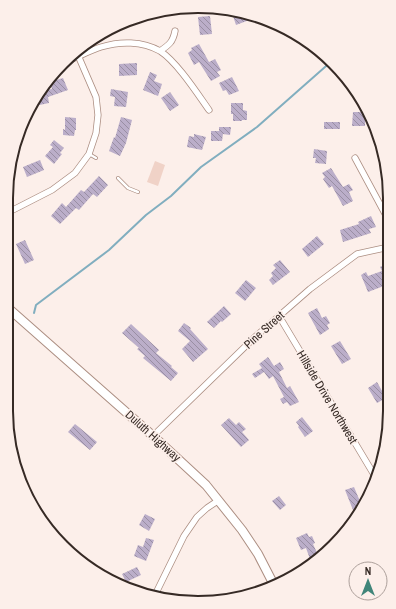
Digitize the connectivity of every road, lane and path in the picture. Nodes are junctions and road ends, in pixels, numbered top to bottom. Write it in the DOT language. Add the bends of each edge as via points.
graph roads {
  1 [pos="175,31"];
  2 [pos="160,51"];
  3 [pos="82,54"];
  4 [pos="79,57"];
  5 [pos="209,110"];
  6 [pos="89,154"];
  7 [pos="96,158"];
  8 [pos="355,158"];
  9 [pos="118,178"];
  10 [pos="138,192"];
  11 [pos="13,210"];
  12 [pos="383,210"];
  13 [pos="383,248"];
  14 [pos="13,312"];
  15 [pos="279,316"];
  16 [pos="153,436"];
  17 [pos="372,472"];
  18 [pos="219,500"];
  19 [pos="272,581"];
  20 [pos="157,591"];
  1 -- 2 [label="street" via="173,40"];
  2 -- 3 [label="street" via="130,42 116,43"];
  2 -- 5 [label="street" via="179,70"];
  4 -- 6 [label="street" via="96,97 98,115 96,133"];
  6 -- 7 [label="lane"];
  6 -- 11 [label="street" via="76,173 52,190"];
  8 -- 12 [label="street"];
  9 -- 10 [label="lane" via="128,188"];
  13 -- 15 [label="street, Pine Street" via="357,254"];
  14 -- 16 [label="main road, Duluth Highway"];
  15 -- 16 [label="street, Pine Street"];
  15 -- 17 [label="street, Hillside Drive Northwest"];
  16 -- 18 [label="main road, Duluth Highway"];
  18 -- 19 [label="main road, Duluth Highway" via="258,554"];
  18 -- 20 [label="street" via="197,517 184,536"];
}
